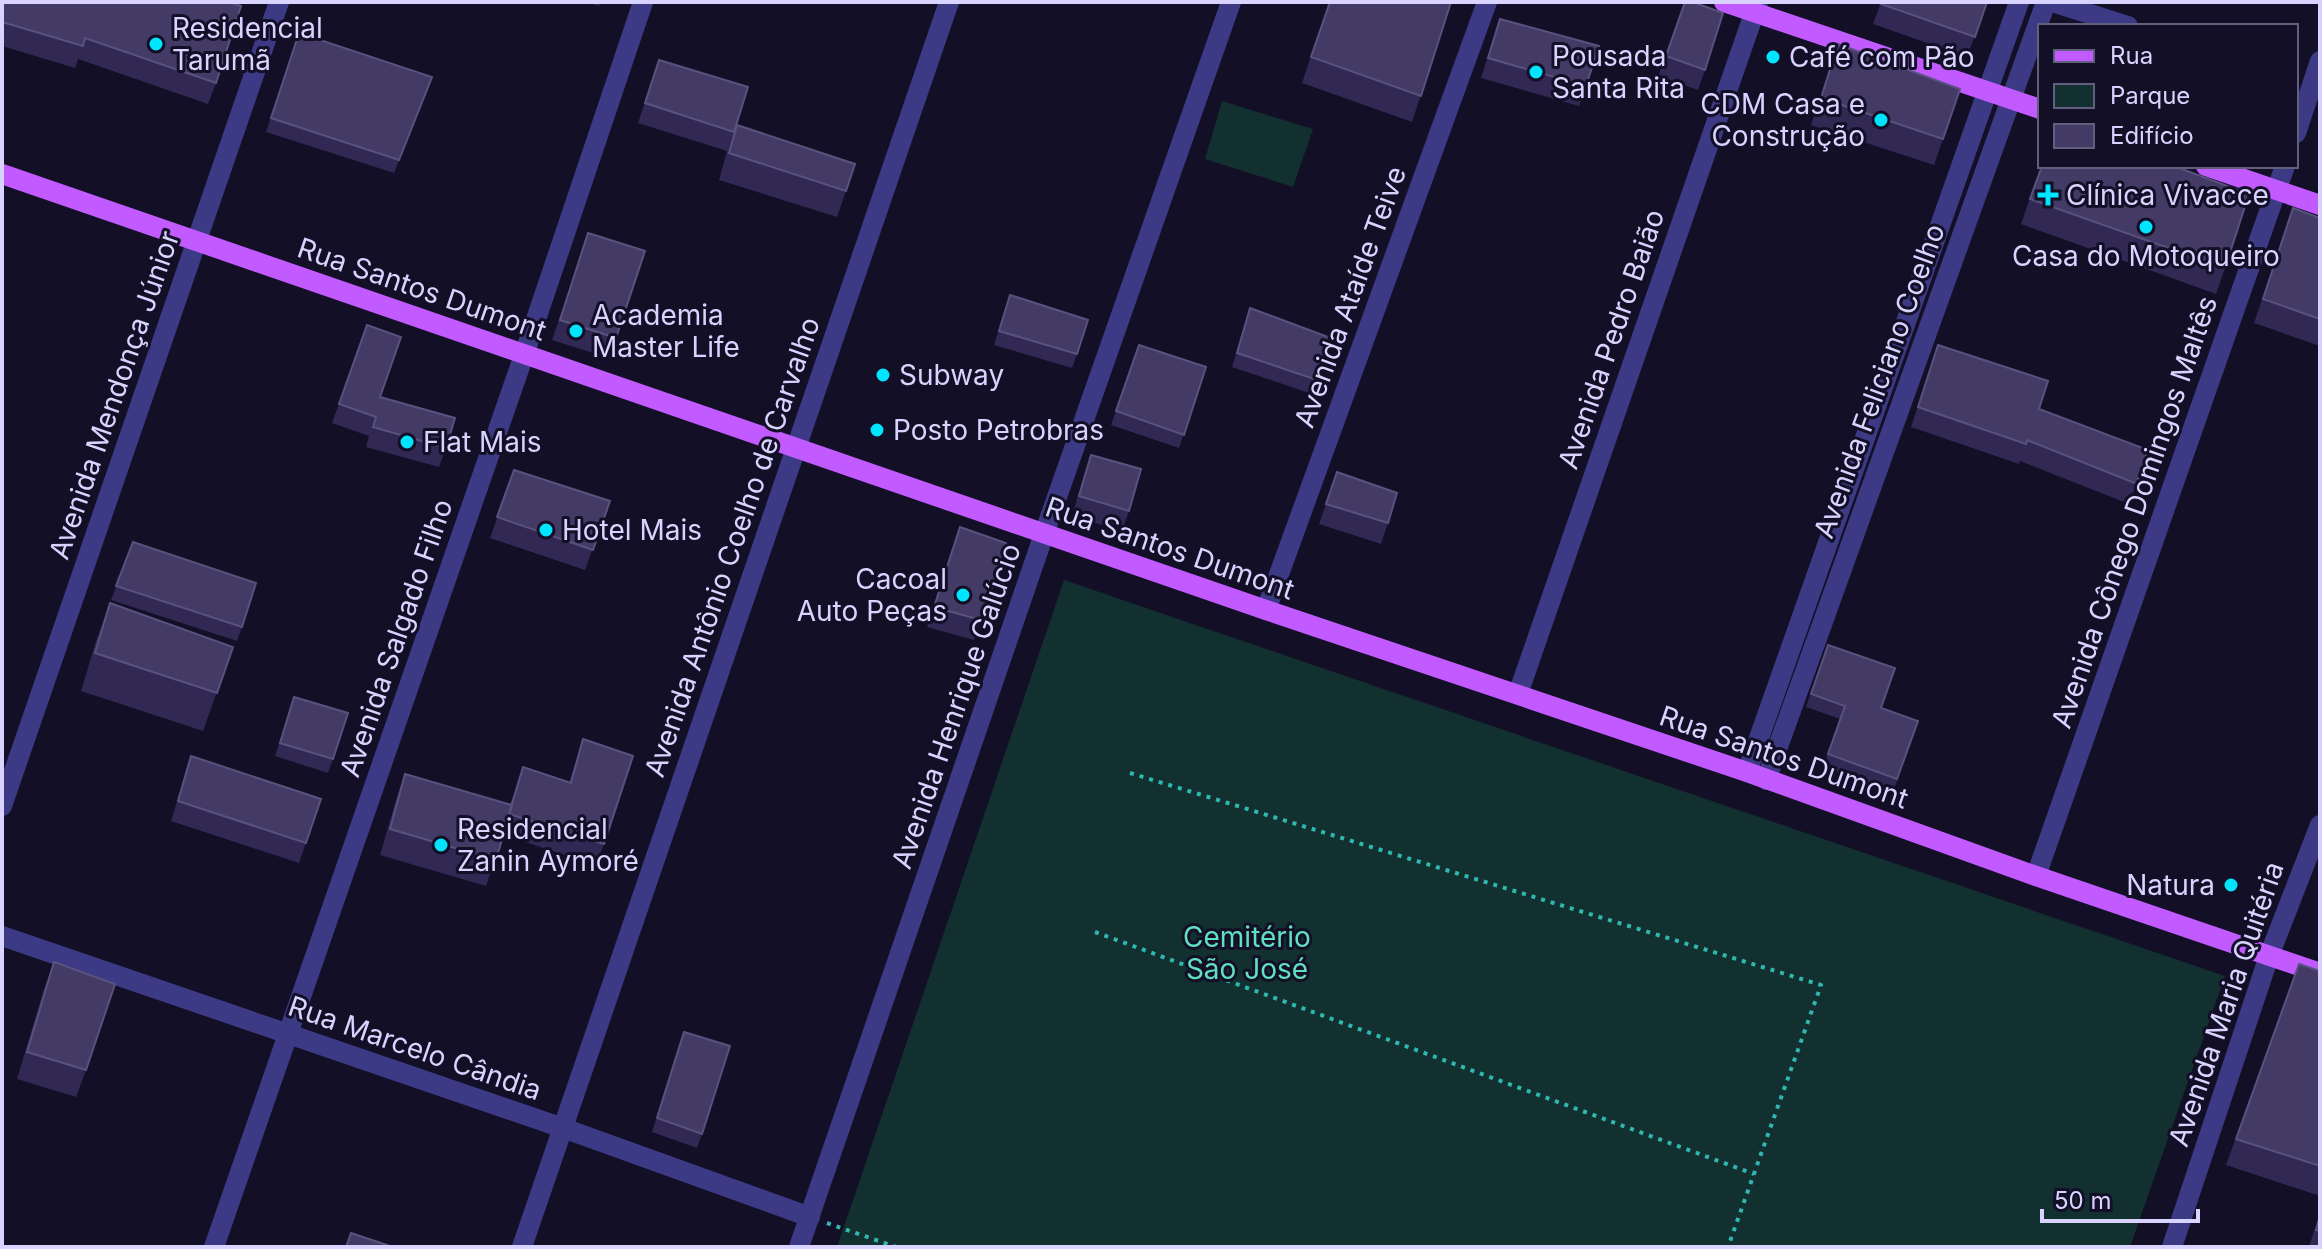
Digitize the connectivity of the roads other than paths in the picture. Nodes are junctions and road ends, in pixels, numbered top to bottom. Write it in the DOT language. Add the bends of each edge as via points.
graph roads {
  1 [pos="279,2"];
  2 [pos="643,2"];
  3 [pos="949,2"];
  4 [pos="1231,2"];
  5 [pos="1487,2"];
  6 [pos="1724,2"];
  7 [pos="2019,2"];
  8 [pos="2049,2"];
  9 [pos="1756,7"];
  10 [pos="2040,24"];
  11 [pos="2115,24"];
  12 [pos="2038,29"];
  13 [pos="2320,61"];
  14 [pos="1987,92"];
  15 [pos="2010,99"];
  16 [pos="2038,108"];
  17 [pos="2298,127"];
  18 [pos="2212,168"];
  19 [pos="2284,168"];
  20 [pos="2,174"];
  21 [pos="2277,190"];
  22 [pos="2320,205"];
  23 [pos="197,240"];
  24 [pos="524,355"];
  25 [pos="796,448"];
  26 [pos="1044,534"];
  27 [pos="1266,610"];
  28 [pos="1518,694"];
  29 [pos="1756,776"];
  30 [pos="2,806"];
  31 [pos="2320,825"];
  32 [pos="2036,876"];
  33 [pos="2,936"];
  34 [pos="2269,956"];
  35 [pos="2320,973"];
  36 [pos="287,1034"];
  37 [pos="563,1128"];
  38 [pos="810,1217"];
  39 [pos="214,1247"];
  40 [pos="522,1247"];
  41 [pos="799,1247"];
  42 [pos="2172,1247"];
  1 -- 23 [label="street, Avenida Mendonça Júnior"];
  2 -- 24 [label="street, Avenida Salgado Filho"];
  3 -- 25 [label="street, Avenida Antônio Coelho de Carvalho"];
  4 -- 26 [label="street, Avenida Henrique Galúcio"];
  5 -- 27 [label="street, Avenida Ataíde Teive"];
  6 -- 9 [label="main road"];
  7 -- 14 [label="street, Avenida Feliciano Coelho"];
  8 -- 10 [label="street, Avenida Feliciano Coelho"];
  8 -- 11 [label="street"];
  9 -- 14 [label="main road"];
  9 -- 28 [label="street, Avenida Pedro Baião"];
  12 -- 15 [label="street, Avenida Feliciano Coelho"];
  13 -- 17 [label="street"];
  14 -- 15 [label="main road"];
  14 -- 29 [label="street, Avenida Feliciano Coelho"];
  15 -- 16 [label="main road"];
  15 -- 29 [label="street, Avenida Feliciano Coelho"];
  18 -- 21 [label="main road"];
  19 -- 21 [label="street, Avenida Cônego Domingos Maltês"];
  20 -- 23 [label="main road, Rua Santos Dumont"];
  21 -- 22 [label="main road"];
  21 -- 32 [label="street, Avenida Cônego Domingos Maltês"];
  23 -- 24 [label="main road, Rua Santos Dumont"];
  23 -- 30 [label="street, Avenida Mendonça Júnior"];
  24 -- 25 [label="main road, Rua Santos Dumont"];
  24 -- 36 [label="street, Avenida Salgado Filho"];
  25 -- 26 [label="main road, Rua Santos Dumont"];
  25 -- 37 [label="street, Avenida Antônio Coelho de Carvalho"];
  26 -- 27 [label="main road, Rua Santos Dumont"];
  26 -- 38 [label="street, Avenida Henrique Galúcio"];
  27 -- 28 [label="main road, Rua Santos Dumont"];
  28 -- 29 [label="main road, Rua Santos Dumont"];
  29 -- 32 [label="main road, Rua Santos Dumont"];
  31 -- 34 [label="street, Avenida Maria Quitéria"];
  32 -- 34 [label="main road, Rua Santos Dumont"];
  33 -- 36 [label="street, Rua Marcelo Cândia"];
  34 -- 35 [label="main road, Rua Santos Dumont"];
  34 -- 42 [label="street, Avenida Maria Quitéria"];
  36 -- 37 [label="street, Rua Marcelo Cândia"];
  36 -- 39 [label="street, Avenida Salgado Filho"];
  37 -- 38 [label="street, Rua Marcelo Cândia"];
  37 -- 40 [label="street, Avenida Antônio Coelho de Carvalho"];
  38 -- 41 [label="street, Avenida Henrique Galúcio"];
}
